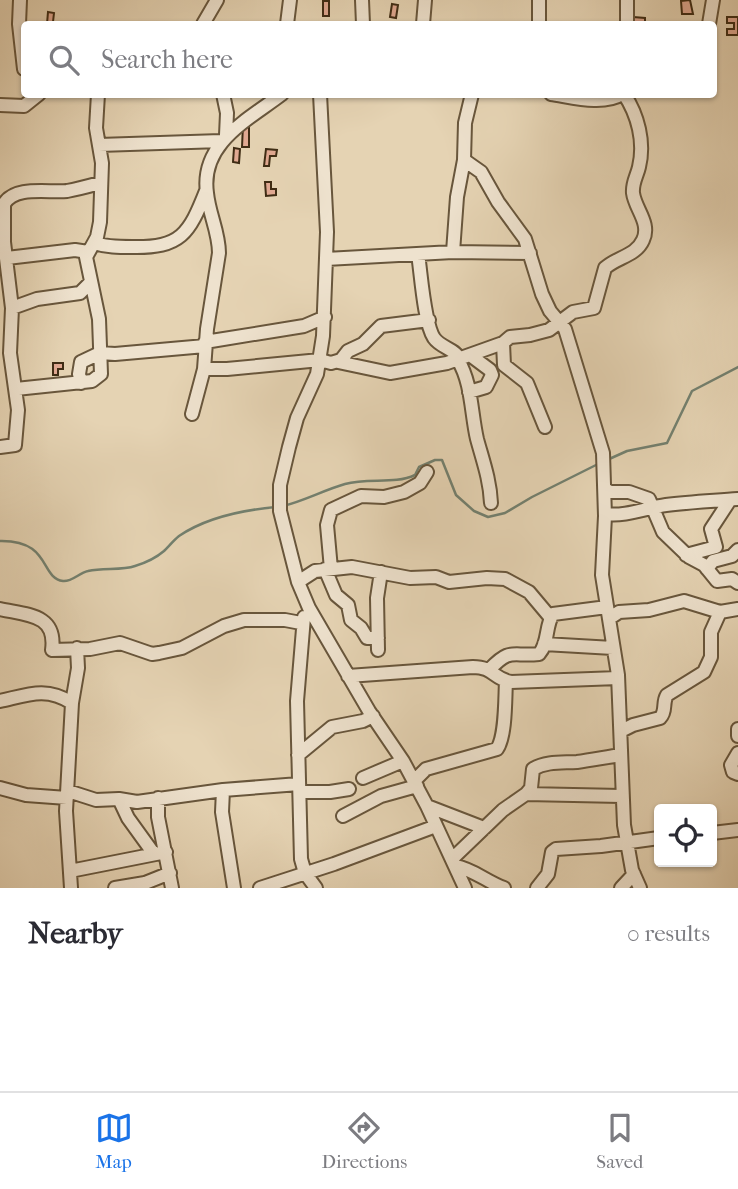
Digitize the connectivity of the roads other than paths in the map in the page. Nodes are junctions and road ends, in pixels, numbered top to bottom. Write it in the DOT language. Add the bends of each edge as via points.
graph roads {
  1 [pos="20,0"];
  2 [pos="217,0"];
  3 [pos="290,0"];
  4 [pos="362,0"];
  5 [pos="425,0"];
  6 [pos="539,0"];
  7 [pos="627,0"];
  8 [pos="713,0"];
  9 [pos="205,21"];
  10 [pos="286,21"];
  11 [pos="363,21"];
  12 [pos="423,21"];
  13 [pos="539,21"];
  14 [pos="627,21"];
  15 [pos="710,21"];
  16 [pos="21,42"];
  17 [pos="98,98"];
  18 [pos="224,98"];
  19 [pos="277,98"];
  20 [pos="320,98"];
  21 [pos="471,98"];
  22 [pos="582,98"];
  23 [pos="614,98"];
  24 [pos="626,98"];
  25 [pos="27,99"];
  26 [pos="0,105"];
  27 [pos="224,138"];
  28 [pos="99,145"];
  29 [pos="464,160"];
  30 [pos="100,183"];
  31 [pos="206,190"];
  32 [pos="91,247"];
  33 [pos="453,252"];
  34 [pos="530,253"];
  35 [pos="418,254"];
  36 [pos="7,258"];
  37 [pos="327,259"];
  38 [pos="91,282"];
  39 [pos="12,308"];
  40 [pos="325,317"];
  41 [pos="429,320"];
  42 [pos="560,323"];
  43 [pos="503,343"];
  44 [pos="205,344"];
  45 [pos="100,353"];
  46 [pos="462,358"];
  47 [pos="320,360"];
  48 [pos="338,362"];
  49 [pos="6,365"];
  50 [pos="204,369"];
  51 [pos="81,383"];
  52 [pos="16,389"];
  53 [pos="469,392"];
  54 [pos="192,414"];
  55 [pos="545,427"];
  56 [pos="0,447"];
  57 [pos="427,472"];
  58 [pos="605,489"];
  59 [pos="734,500"];
  60 [pos="491,503"];
  61 [pos="654,507"];
  62 [pos="605,514"];
  63 [pos="738,550"];
  64 [pos="686,555"];
  65 [pos="328,569"];
  66 [pos="707,569"];
  67 [pos="382,572"];
  68 [pos="298,582"];
  69 [pos="738,583"];
  70 [pos="309,608"];
  71 [pos="0,609"];
  72 [pos="738,609"];
  73 [pos="609,612"];
  74 [pos="719,612"];
  75 [pos="550,617"];
  76 [pos="302,623"];
  77 [pos="544,645"];
  78 [pos="77,648"];
  79 [pos="613,648"];
  80 [pos="490,669"];
  81 [pos="348,676"];
  82 [pos="618,678"];
  83 [pos="506,681"];
  84 [pos="0,701"];
  85 [pos="72,703"];
  86 [pos="373,716"];
  87 [pos="738,729"];
  88 [pos="621,731"];
  89 [pos="738,736"];
  90 [pos="738,752"];
  91 [pos="621,754"];
  92 [pos="298,755"];
  93 [pos="404,761"];
  94 [pos="738,774"];
  95 [pos="363,778"];
  96 [pos="416,783"];
  97 [pos="0,788"];
  98 [pos="299,788"];
  99 [pos="349,789"];
  100 [pos="223,790"];
  101 [pos="526,794"];
  102 [pos="67,795"];
  103 [pos="621,796"];
  104 [pos="158,798"];
  105 [pos="119,799"];
  106 [pos="427,806"];
  107 [pos="343,816"];
  108 [pos="436,826"];
  109 [pos="484,828"];
  110 [pos="738,830"];
  111 [pos="717,832"];
  112 [pos="654,838"];
  113 [pos="627,841"];
  114 [pos="160,853"];
  115 [pos="453,862"];
  116 [pos="71,871"];
  117 [pos="170,873"];
  118 [pos="305,873"];
  119 [pos="634,874"];
  120 [pos="268,886"];
  121 [pos="71,888"];
  122 [pos="115,888"];
  123 [pos="172,888"];
  124 [pos="234,888"];
  125 [pos="316,888"];
  126 [pos="465,888"];
  127 [pos="504,888"];
  128 [pos="537,888"];
  129 [pos="621,888"];
  130 [pos="640,888"];
  1 -- 16 [label="street"];
  2 -- 9 [label="street"];
  3 -- 10 [label="street"];
  4 -- 11 [label="street"];
  5 -- 12 [label="street"];
  6 -- 13 [label="street"];
  7 -- 14 [label="street"];
  8 -- 15 [label="street"];
  17 -- 28 [label="street"];
  18 -- 27 [label="street"];
  19 -- 27 [label="street"];
  20 -- 37 [label="street"];
  21 -- 29 [label="street"];
  22 -- 23 [label="street"];
  24 -- 42 [label="street" via="639,129 640,166 633,193 645,234 634,251 605,268 594,308 578,309"];
  25 -- 26 [label="street"];
  27 -- 28 [label="street"];
  27 -- 31 [label="street" via="207,171"];
  28 -- 30 [label="street"];
  29 -- 33 [label="street"];
  29 -- 34 [label="street" via="481,172"];
  30 -- 32 [label="street" via="100,222"];
  30 -- 36 [label="street" via="66,191 19,193 6,200"];
  31 -- 32 [label="street" via="185,233 176,241 146,247"];
  31 -- 44 [label="street" via="219,253"];
  32 -- 36 [label="street"];
  32 -- 38 [label="street" via="86,264"];
  33 -- 34 [label="street"];
  33 -- 35 [label="street"];
  34 -- 42 [label="street" via="542,294"];
  35 -- 37 [label="street"];
  35 -- 41 [label="street"];
  36 -- 39 [label="street"];
  37 -- 40 [label="street"];
  38 -- 39 [label="street" via="80,293"];
  38 -- 45 [label="street"];
  39 -- 49 [label="street"];
  40 -- 44 [label="street" via="304,326"];
  40 -- 47 [label="street"];
  41 -- 46 [label="street" via="435,339"];
  41 -- 48 [label="street" via="381,326"];
  42 -- 43 [label="street"];
  42 -- 58 [label="street" via="596,426"];
  43 -- 46 [label="street"];
  43 -- 55 [label="street" via="505,365 527,383"];
  44 -- 45 [label="street"];
  44 -- 50 [label="street"];
  45 -- 51 [label="street" via="81,362"];
  45 -- 51 [label="street" via="101,374"];
  46 -- 48 [label="street" via="390,373"];
  46 -- 53 [label="street"];
  46 -- 53 [label="street" via="492,375 486,387"];
  47 -- 48 [label="street"];
  47 -- 50 [label="street"];
  47 -- 68 [label="street" via="292,433 281,481 280,506"];
  49 -- 52 [label="street"];
  50 -- 54 [label="street"];
  51 -- 52 [label="street"];
  52 -- 56 [label="street" via="15,445"];
  53 -- 60 [label="street"];
  57 -- 65 [label="street" via="420,484 404,492 361,496 331,510"];
  58 -- 61 [label="street" via="646,498"];
  58 -- 62 [label="street"];
  59 -- 61 [label="street"];
  59 -- 64 [label="street" via="711,529 716,547"];
  61 -- 62 [label="street"];
  61 -- 64 [label="street" via="663,532"];
  62 -- 73 [label="street" via="602,575"];
  63 -- 66 [label="street" via="713,561"];
  64 -- 66 [label="street"];
  65 -- 67 [label="street"];
  65 -- 67 [label="street" via="351,620 378,644 377,598"];
  65 -- 68 [label="street"];
  66 -- 69 [label="street" via="717,581"];
  67 -- 75 [label="street" via="449,582 505,579 529,592"];
  68 -- 70 [label="street"];
  70 -- 76 [label="street"];
  70 -- 81 [label="street"];
  71 -- 78 [label="street" via="47,623 53,634 52,650"];
  72 -- 74 [label="street"];
  73 -- 74 [label="street" via="649,610 684,601"];
  73 -- 75 [label="street"];
  73 -- 79 [label="street"];
  74 -- 88 [label="street" via="704,672 667,695 660,718"];
  75 -- 77 [label="street"];
  76 -- 78 [label="street" via="244,621 224,626 199,642 152,654 120,643"];
  76 -- 92 [label="street"];
  77 -- 79 [label="street"];
  77 -- 80 [label="street" via="539,654 501,657"];
  78 -- 85 [label="street"];
  79 -- 82 [label="street"];
  80 -- 81 [label="street"];
  80 -- 83 [label="street"];
  81 -- 86 [label="street"];
  82 -- 83 [label="street"];
  82 -- 88 [label="street"];
  83 -- 96 [label="street" via="500,746 426,768"];
  84 -- 85 [label="street" via="30,692"];
  85 -- 102 [label="street"];
  86 -- 92 [label="street" via="332,727"];
  86 -- 93 [label="street"];
  87 -- 89 [label="street"];
  88 -- 91 [label="street"];
  90 -- 94 [label="street" via="731,769"];
  91 -- 101 [label="street" via="537,766"];
  91 -- 103 [label="street"];
  92 -- 98 [label="street"];
  93 -- 95 [label="street"];
  93 -- 96 [label="street"];
  96 -- 106 [label="street"];
  96 -- 107 [label="street"];
  97 -- 102 [label="street" via="26,795"];
  98 -- 99 [label="street" via="318,793"];
  98 -- 100 [label="street"];
  98 -- 118 [label="street"];
  100 -- 104 [label="street"];
  100 -- 124 [label="street"];
  101 -- 103 [label="street"];
  101 -- 109 [label="street"];
  102 -- 105 [label="street"];
  102 -- 116 [label="street"];
  103 -- 113 [label="street"];
  104 -- 105 [label="street"];
  104 -- 114 [label="street"];
  105 -- 114 [label="street" via="128,818"];
  106 -- 108 [label="street"];
  106 -- 109 [label="street"];
  108 -- 115 [label="street"];
  108 -- 118 [label="street"];
  109 -- 115 [label="street"];
  110 -- 111 [label="street"];
  112 -- 113 [label="street"];
  113 -- 119 [label="street"];
  113 -- 128 [label="street" via="556,849 548,874"];
  114 -- 116 [label="street"];
  114 -- 117 [label="street"];
  115 -- 126 [label="street"];
  115 -- 127 [label="street"];
  116 -- 121 [label="street"];
  117 -- 122 [label="street"];
  117 -- 123 [label="street"];
  118 -- 120 [label="street"];
  118 -- 125 [label="street"];
  119 -- 129 [label="street"];
  119 -- 130 [label="street"];
}
